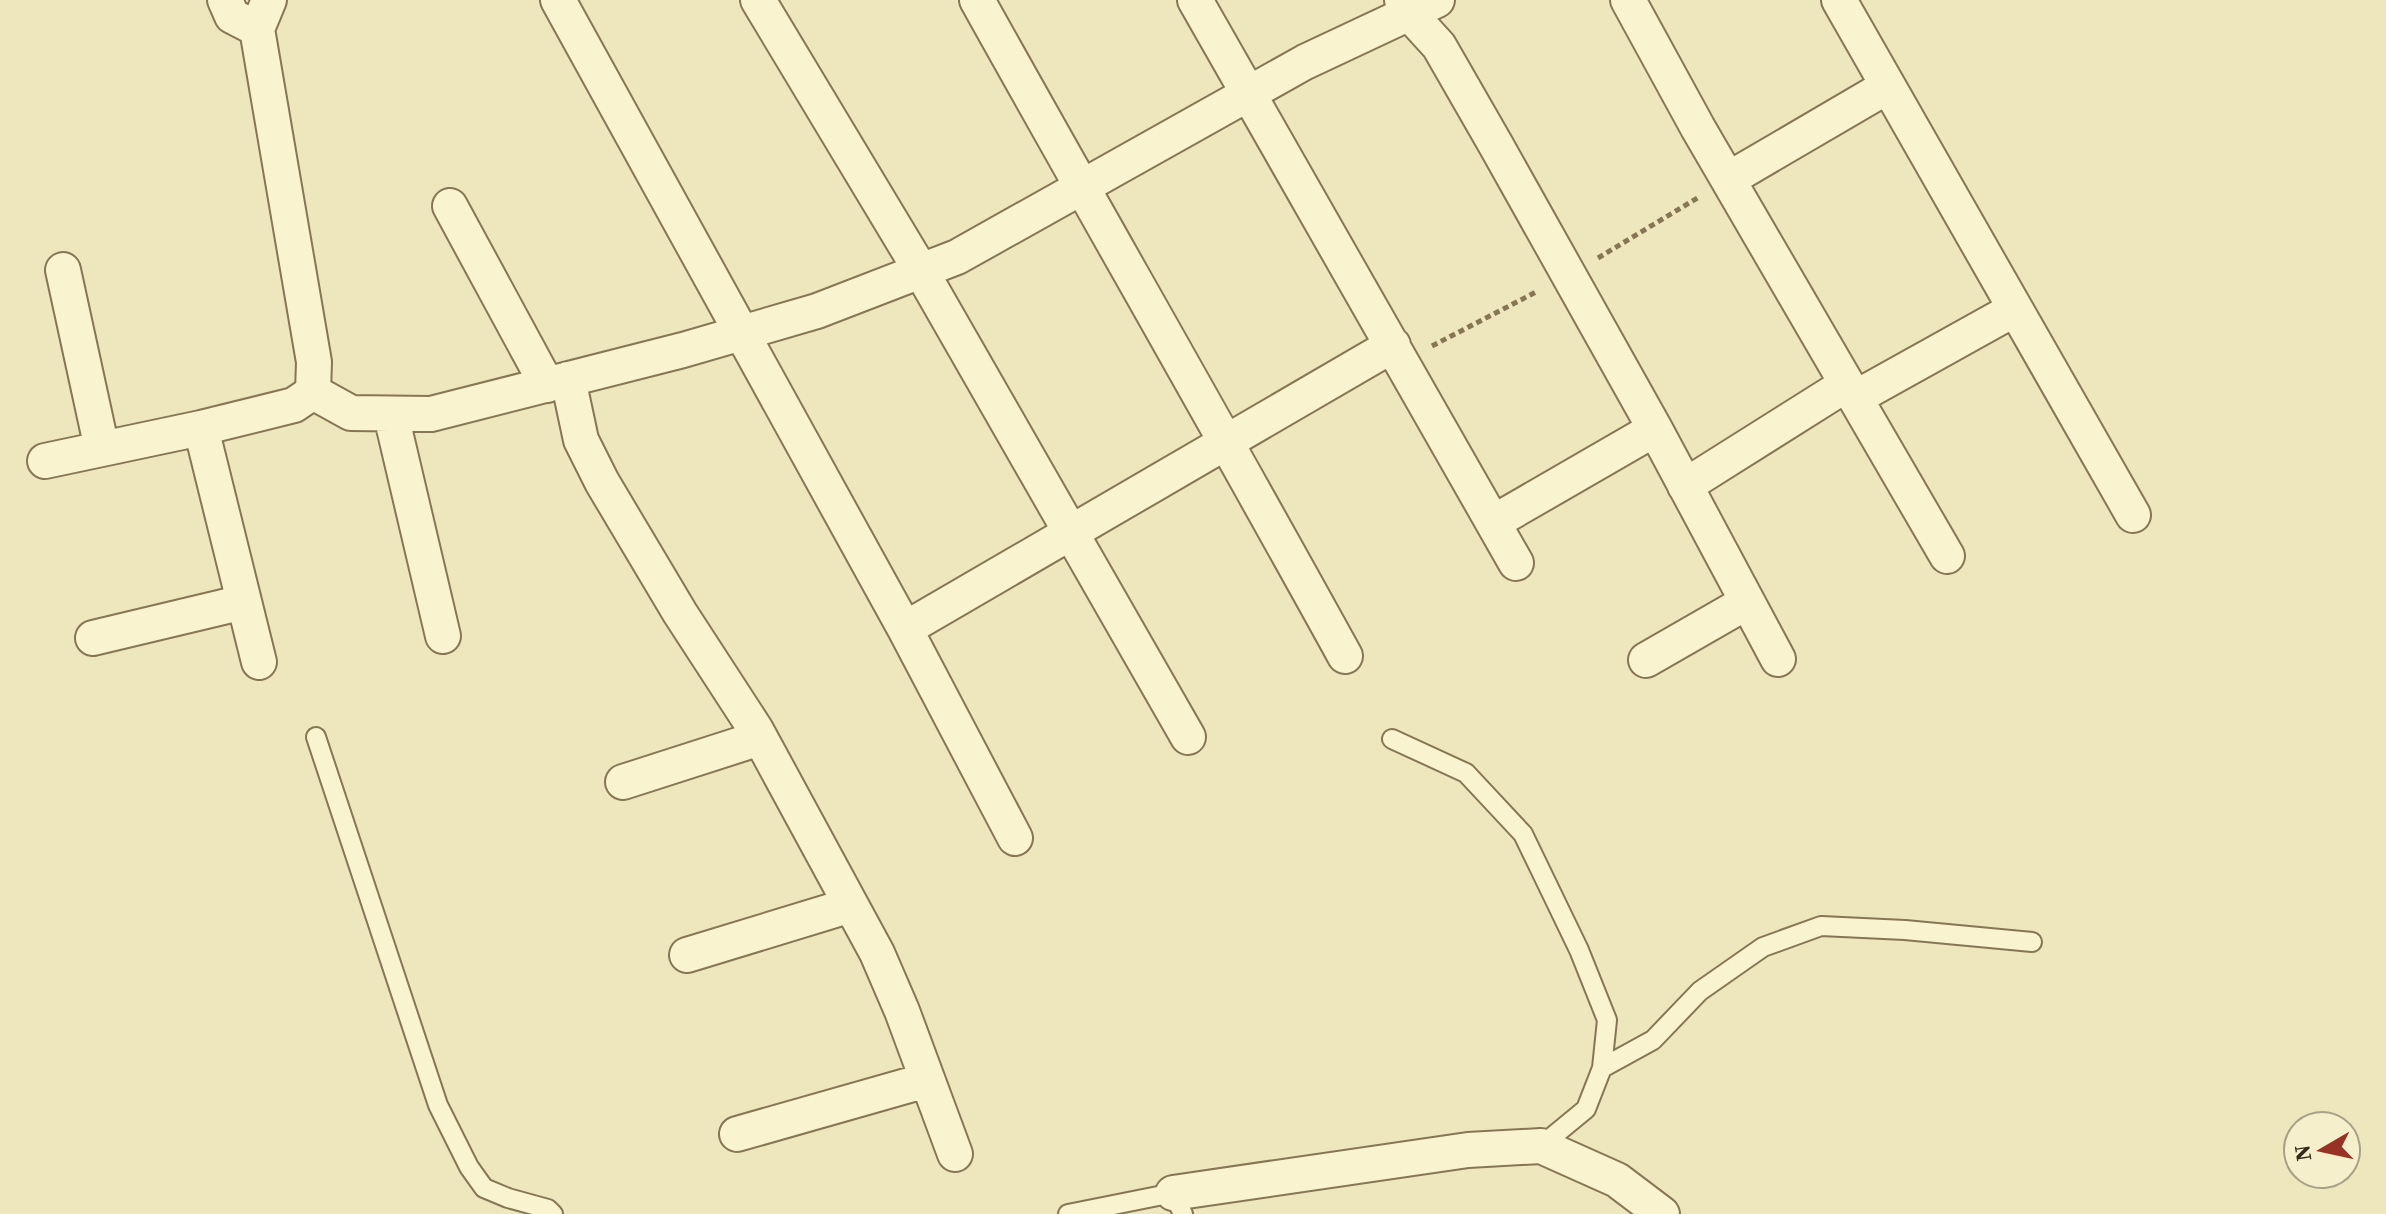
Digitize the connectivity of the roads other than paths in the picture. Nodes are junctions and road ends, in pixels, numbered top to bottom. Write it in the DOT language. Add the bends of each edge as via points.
graph roads {
  1 [pos="225,0"];
  2 [pos="558,0"];
  3 [pos="758,0"];
  4 [pos="977,0"];
  5 [pos="1195,0"];
  6 [pos="1628,0"];
  7 [pos="1839,0"];
  8 [pos="1416,4"];
  9 [pos="263,14"];
  10 [pos="1888,86"];
  11 [pos="1249,94"];
  12 [pos="1729,179"];
  13 [pos="1081,188"];
  14 [pos="450,206"];
  15 [pos="63,270"];
  16 [pos="921,271"];
  17 [pos="2015,309"];
  18 [pos="742,333"];
  19 [pos="1393,345"];
  20 [pos="558,382"];
  21 [pos="1851,391"];
  22 [pos="313,392"];
  23 [pos="391,415"];
  24 [pos="201,428"];
  25 [pos="1655,429"];
  26 [pos="1228,443"];
  27 [pos="102,449"];
  28 [pos="45,461"];
  29 [pos="1685,486"];
  30 [pos="2133,515"];
  31 [pos="1494,522"];
  32 [pos="1069,532"];
  33 [pos="1947,556"];
  34 [pos="1516,563"];
  35 [pos="244,602"];
  36 [pos="1747,602"];
  37 [pos="905,629"];
  38 [pos="443,636"];
  39 [pos="93,638"];
  40 [pos="1345,656"];
  41 [pos="1778,659"];
  42 [pos="1646,660"];
  43 [pos="259,662"];
  44 [pos="316,737"];
  45 [pos="1188,737"];
  46 [pos="760,738"];
  47 [pos="1392,739"];
  48 [pos="623,782"];
  49 [pos="1015,838"];
  50 [pos="851,905"];
  51 [pos="2032,942"];
  52 [pos="687,955"];
  53 [pos="1602,1068"];
  54 [pos="927,1080"];
  55 [pos="737,1134"];
  56 [pos="1541,1146"];
  57 [pos="955,1154"];
  58 [pos="1178,1204"];
  59 [pos="553,1214"];
  60 [pos="1068,1214"];
  61 [pos="1662,1214"];
  1 -- 9 [label="street" via="232,16"];
  2 -- 18 [label="street"];
  3 -- 16 [label="street"];
  4 -- 13 [label="street"];
  5 -- 11 [label="street"];
  6 -- 12 [label="street"];
  7 -- 10 [label="street"];
  8 -- 11 [label="street"];
  8 -- 25 [label="street"];
  9 -- 22 [label="street" via="314,362"];
  10 -- 12 [label="street"];
  10 -- 17 [label="street"];
  11 -- 13 [label="street"];
  11 -- 19 [label="street"];
  12 -- 21 [label="street"];
  13 -- 16 [label="street" via="957,257"];
  13 -- 26 [label="street"];
  14 -- 20 [label="street"];
  15 -- 27 [label="street"];
  16 -- 18 [label="street"];
  16 -- 32 [label="street"];
  17 -- 21 [label="street"];
  17 -- 30 [label="street"];
  18 -- 20 [label="street"];
  18 -- 37 [label="street"];
  19 -- 26 [label="street"];
  19 -- 31 [label="street"];
  20 -- 23 [label="street" via="431,414"];
  20 -- 46 [label="street" via="602,482"];
  21 -- 29 [label="street"];
  21 -- 33 [label="street"];
  22 -- 23 [label="street" via="351,413"];
  22 -- 24 [label="street" via="294,405"];
  23 -- 38 [label="street"];
  24 -- 27 [label="street"];
  24 -- 35 [label="street"];
  25 -- 29 [label="street"];
  25 -- 31 [label="street"];
  26 -- 32 [label="street"];
  26 -- 40 [label="street"];
  27 -- 28 [label="street"];
  29 -- 36 [label="street"];
  31 -- 34 [label="street"];
  32 -- 37 [label="street"];
  32 -- 45 [label="street"];
  35 -- 39 [label="street"];
  35 -- 43 [label="street"];
  36 -- 41 [label="street"];
  36 -- 42 [label="street"];
  37 -- 49 [label="street"];
  44 -- 59 [label="lane" via="438,1105 484,1188"];
  46 -- 48 [label="street"];
  46 -- 50 [label="street"];
  47 -- 53 [label="lane" via="1466,773 1523,834 1607,1020"];
  50 -- 52 [label="street"];
  50 -- 54 [label="street" via="877,953"];
  51 -- 53 [label="lane" via="1821,926 1763,947 1700,991 1653,1040"];
  53 -- 56 [label="lane" via="1586,1109"];
  54 -- 55 [label="street"];
  54 -- 57 [label="street"];
  56 -- 58 [label="street" via="1468,1150"];
  56 -- 61 [label="street" via="1617,1180"];
  58 -- 60 [label="lane"];
}
